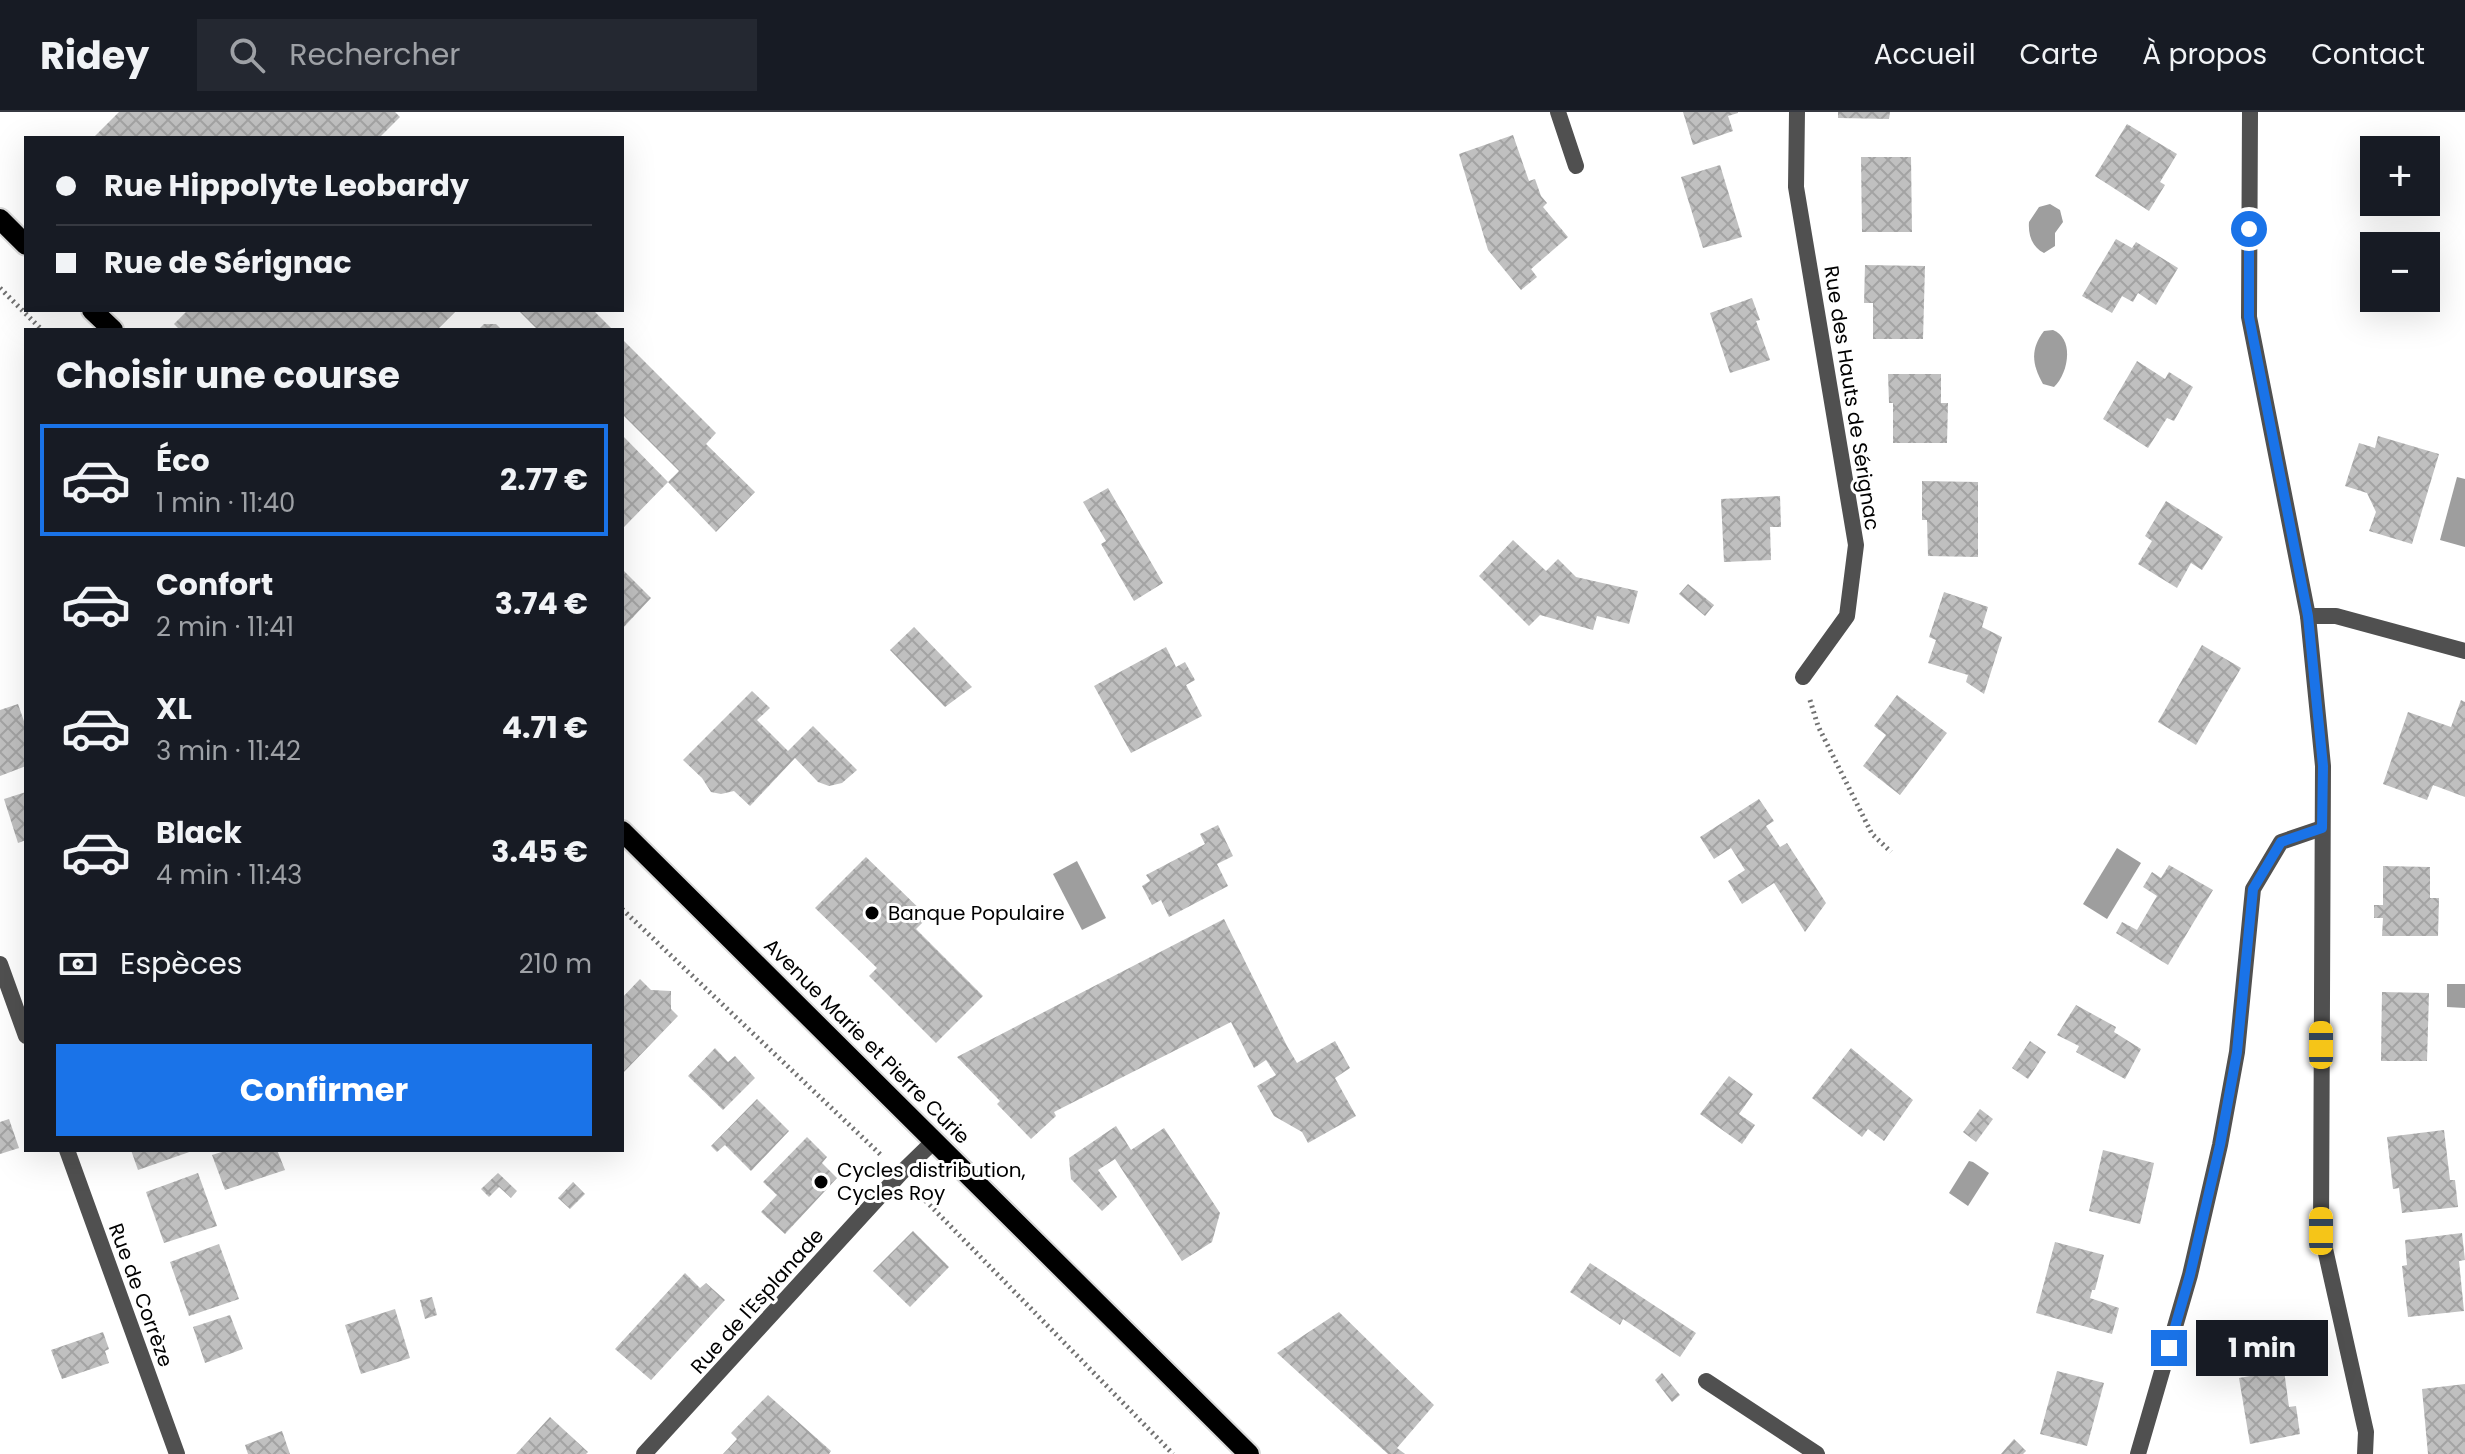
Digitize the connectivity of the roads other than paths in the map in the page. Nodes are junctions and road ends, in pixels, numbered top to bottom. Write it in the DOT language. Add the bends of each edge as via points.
graph roads {
  1 [pos="1558,112"];
  2 [pos="1797,112"];
  3 [pos="2250,112"];
  4 [pos="1576,166"];
  5 [pos="0,219"];
  6 [pos="24,243"];
  7 [pos="94,312"];
  8 [pos="111,328"];
  9 [pos="2308,616"];
  10 [pos="2465,651"];
  11 [pos="1803,677"];
  12 [pos="2322,828"];
  13 [pos="624,833"];
  14 [pos="0,964"];
  15 [pos="24,1030"];
  16 [pos="934,1141"];
  17 [pos="68,1152"];
  18 [pos="1706,1381"];
  19 [pos="177,1454"];
  20 [pos="644,1454"];
  21 [pos="1249,1454"];
  22 [pos="1817,1454"];
  23 [pos="2138,1454"];
  24 [pos="2365,1454"];
  1 -- 4 [label="street"];
  2 -- 11 [label="street, Rue des Hauts de Sérignac" via="1796,187 1856,545 1847,616"];
  3 -- 9 [label="street" via="2249,317"];
  5 -- 6 [label="main road"];
  7 -- 8 [label="main road"];
  9 -- 10 [label="street" via="2336,616"];
  9 -- 12 [label="street" via="2323,766"];
  12 -- 23 [label="street" via="2281,842 2253,889 2237,1052 2220,1145 2190,1275"];
  12 -- 24 [label="street" via="2321,1231 2366,1432"];
  13 -- 16 [label="main road, Avenue Marie et Pierre Curie"];
  14 -- 15 [label="street"];
  16 -- 20 [label="street, Rue de l'Esplanade"];
  16 -- 21 [label="main road, Avenue Marie et Pierre Curie"];
  17 -- 19 [label="street, Rue de Corrèze"];
  18 -- 22 [label="street"];
}
